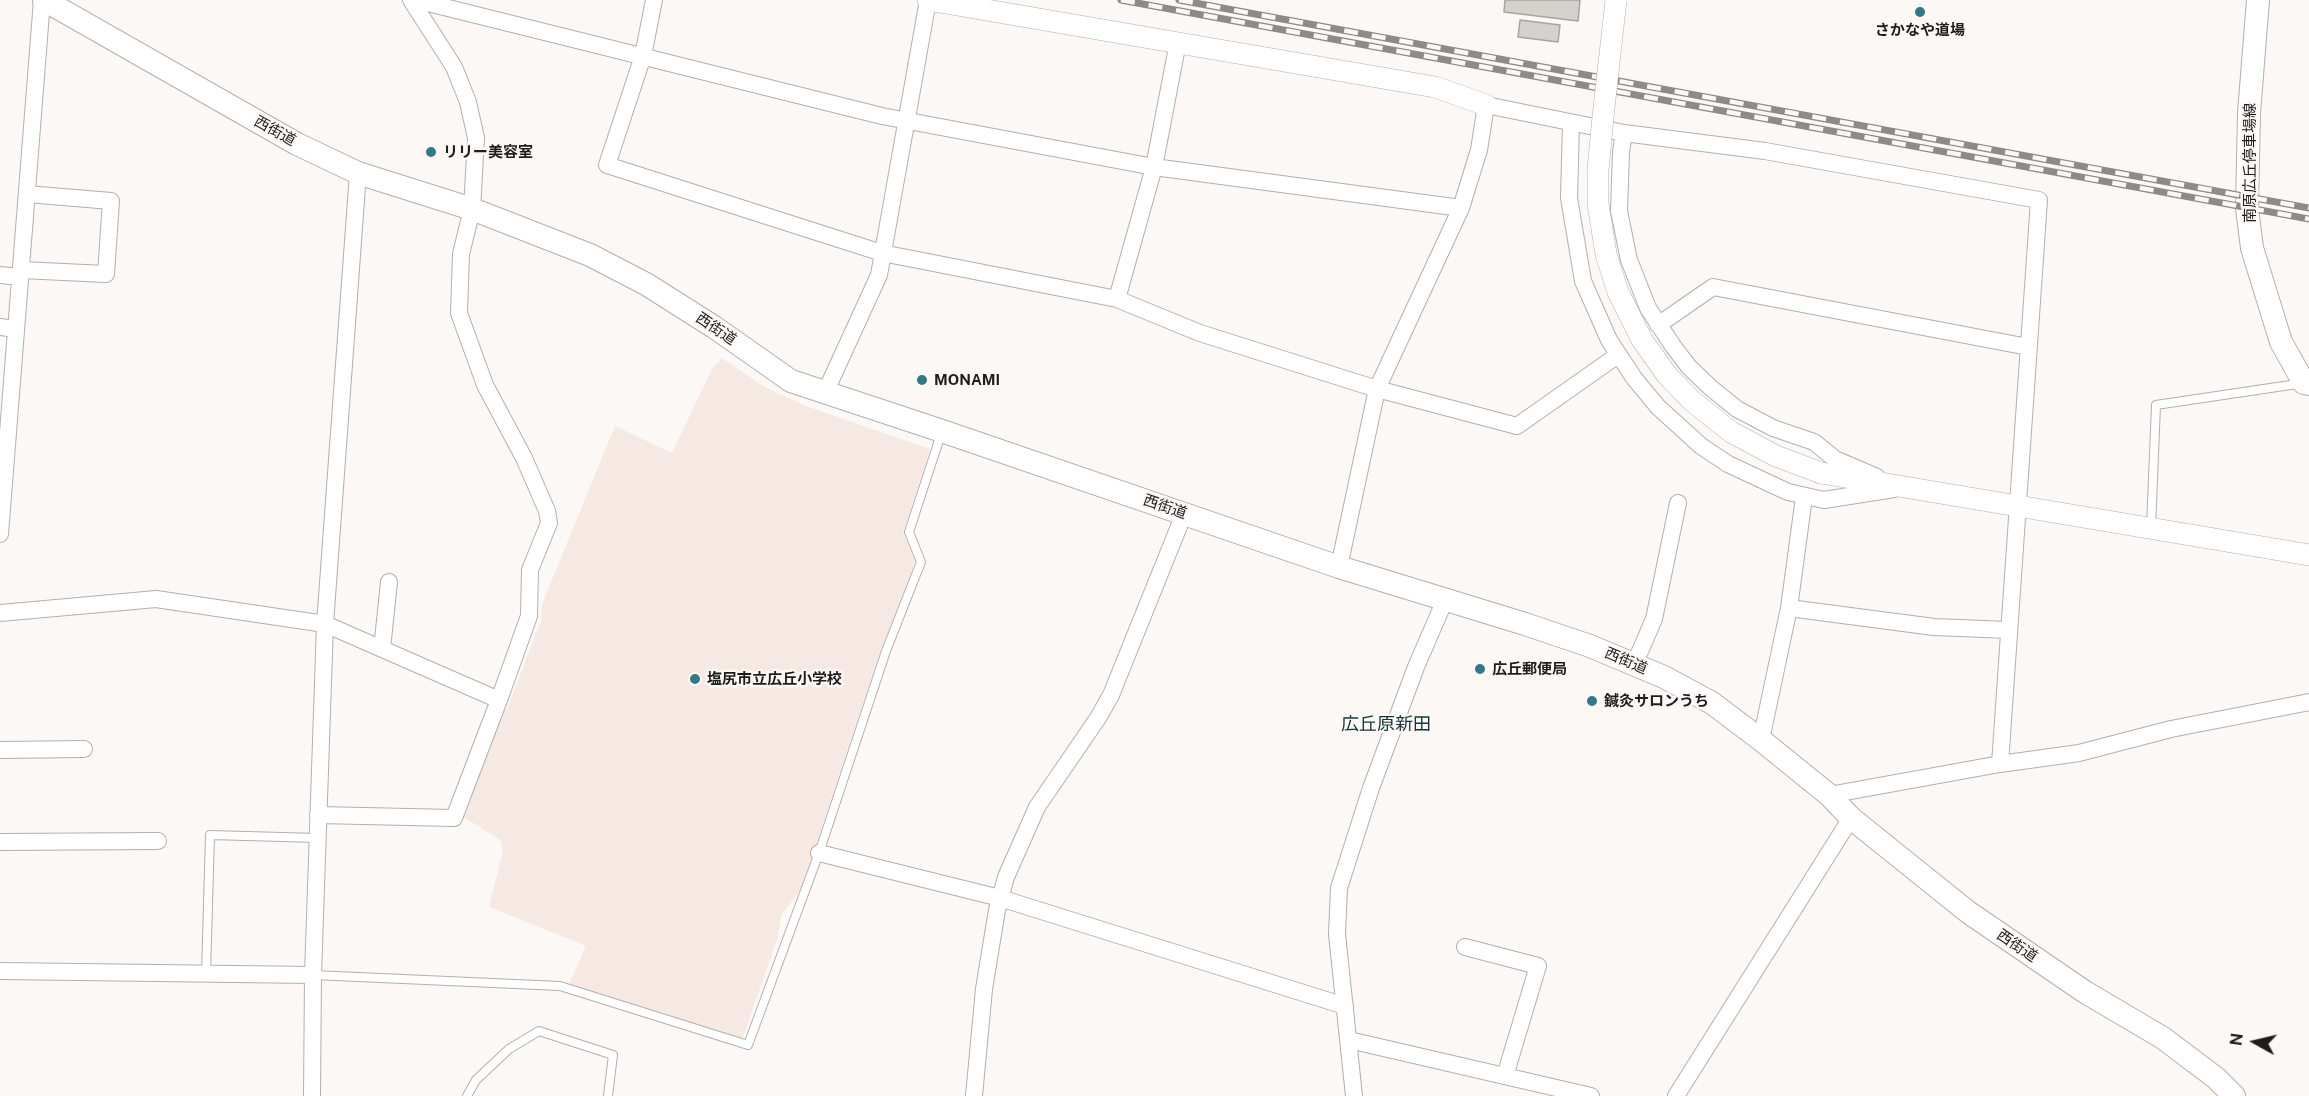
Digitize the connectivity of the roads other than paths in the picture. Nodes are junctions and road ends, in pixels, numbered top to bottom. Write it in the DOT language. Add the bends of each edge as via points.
graph roads {
  1 [pos="43,0"];
  2 [pos="411,0"];
  3 [pos="416,0"];
  4 [pos="654,0"];
  5 [pos="928,0"];
  6 [pos="1616,0"];
  7 [pos="2258,0"];
  8 [pos="1178,42"];
  9 [pos="643,56"];
  10 [pos="1486,105"];
  11 [pos="906,119"];
  12 [pos="1571,123"];
  13 [pos="1624,133"];
  14 [pos="1154,167"];
  15 [pos="358,173"];
  16 [pos="27,194"];
  17 [pos="1461,208"];
  18 [pos="472,209"];
  19 [pos="882,253"];
  20 [pos="21,273"];
  21 [pos="0,275"];
  22 [pos="1117,298"];
  23 [pos="1658,325"];
  24 [pos="8,328"];
  25 [pos="2028,347"];
  26 [pos="1618,355"];
  27 [pos="2307,384"];
  28 [pos="1377,389"];
  29 [pos="825,393"];
  30 [pos="942,430"];
  31 [pos="4,439"];
  32 [pos="1903,488"];
  33 [pos="1804,497"];
  34 [pos="1678,503"];
  35 [pos="2018,506"];
  36 [pos="1184,514"];
  37 [pos="2151,528"];
  38 [pos="0,534"];
  39 [pos="2309,555"];
  40 [pos="1339,567"];
  41 [pos="389,582"];
  42 [pos="1445,600"];
  43 [pos="1789,608"];
  44 [pos="0,613"];
  45 [pos="325,624"];
  46 [pos="2009,630"];
  47 [pos="382,649"];
  48 [pos="1634,665"];
  49 [pos="499,700"];
  50 [pos="2309,702"];
  51 [pos="1761,740"];
  52 [pos="84,749"];
  53 [pos="0,750"];
  54 [pos="2000,764"];
  55 [pos="1829,795"];
  56 [pos="318,815"];
  57 [pos="1851,818"];
  58 [pos="318,837"];
  59 [pos="158,841"];
  60 [pos="0,842"];
  61 [pos="819,853"];
  62 [pos="1000,898"];
  63 [pos="1465,947"];
  64 [pos="0,971"];
  65 [pos="206,974"];
  66 [pos="313,975"];
  67 [pos="1345,1006"];
  68 [pos="1349,1040"];
  69 [pos="1505,1076"];
  70 [pos="1580,1095"];
  71 [pos="312,1096"];
  72 [pos="467,1096"];
  73 [pos="608,1096"];
  74 [pos="974,1096"];
  75 [pos="1354,1096"];
  76 [pos="1676,1096"];
  77 [pos="2234,1096"];
  1 -- 15 [label="main road, 西街道" via="297,144"];
  1 -- 16 [label="street"];
  2 -- 18 [label="street" via="454,67 468,102 476,138"];
  3 -- 9 [label="street"];
  4 -- 9 [label="street"];
  5 -- 8 [label="street"];
  5 -- 11 [label="street"];
  6 -- 32 [label="street, bridge" via="1598,204 1606,254 1618,292 1642,340 1691,400 1731,432 1776,456 1821,473"];
  7 -- 27 [label="main road, 南原広丘停車場線" via="2249,114 2247,208 2252,248 2281,342"];
  8 -- 10 [label="street" via="1435,87"];
  8 -- 14 [label="street"];
  9 -- 11 [label="street"];
  9 -- 19 [label="street" via="608,165"];
  10 -- 12 [label="street"];
  10 -- 17 [label="street" via="1479,150"];
  11 -- 14 [label="street"];
  11 -- 19 [label="street"];
  12 -- 13 [label="street"];
  12 -- 26 [label="street" via="1569,198 1583,281"];
  13 -- 23 [label="street" via="1619,211 1629,260"];
  13 -- 25 [label="street" via="1765,151 2039,200"];
  14 -- 17 [label="street"];
  14 -- 22 [label="street"];
  15 -- 18 [label="main road, 西街道"];
  15 -- 45 [label="street"];
  16 -- 20 [label="street"];
  16 -- 20 [label="street" via="111,201 106,274"];
  17 -- 28 [label="street"];
  18 -- 29 [label="main road, 西街道" via="590,255 646,284 791,381"];
  18 -- 49 [label="street" via="460,255 459,313 485,384 524,458 549,524 530,570 529,616"];
  19 -- 22 [label="street"];
  19 -- 29 [label="street" via="879,275"];
  20 -- 21 [label="street"];
  20 -- 24 [label="street"];
  22 -- 28 [label="street" via="1200,333"];
  23 -- 25 [label="street" via="1713,287"];
  23 -- 32 [label="street" via="1689,367 1737,409 1773,428 1814,442 1835,459"];
  24 -- 31 [label="street"];
  25 -- 35 [label="street"];
  26 -- 28 [label="street" via="1517,426"];
  26 -- 33 [label="street" via="1658,407 1701,446 1758,480"];
  27 -- 37 [label="lane" via="2156,405"];
  28 -- 40 [label="street"];
  29 -- 30 [label="main road, 西街道"];
  30 -- 36 [label="main road, 西街道"];
  30 -- 61 [label="lane" via="909,532 921,562 882,662"];
  31 -- 38 [label="street"];
  32 -- 33 [label="street" via="1824,500"];
  32 -- 35 [label="street"];
  33 -- 43 [label="street"];
  34 -- 48 [label="street" via="1654,619"];
  35 -- 37 [label="street"];
  35 -- 46 [label="street"];
  36 -- 40 [label="main road, 西街道"];
  36 -- 62 [label="street" via="1111,695 1037,807"];
  37 -- 39 [label="street"];
  40 -- 42 [label="main road, 西街道"];
  41 -- 47 [label="street"];
  42 -- 48 [label="main road, 西街道" via="1590,646"];
  42 -- 67 [label="street" via="1371,788 1339,888 1337,934"];
  43 -- 46 [label="street" via="1934,627"];
  43 -- 51 [label="street"];
  44 -- 45 [label="street" via="156,599"];
  45 -- 47 [label="street"];
  45 -- 56 [label="street"];
  46 -- 54 [label="street"];
  47 -- 49 [label="street"];
  48 -- 51 [label="main road, 西街道" via="1712,703"];
  49 -- 56 [label="street" via="454,818"];
  50 -- 54 [label="street" via="2171,729 2079,753"];
  51 -- 55 [label="main road, 西街道"];
  52 -- 53 [label="street"];
  54 -- 55 [label="street"];
  55 -- 57 [label="main road, 西街道"];
  56 -- 58 [label="street"];
  57 -- 76 [label="street"];
  57 -- 77 [label="main road, 西街道" via="1968,912 2085,992 2163,1038"];
  58 -- 65 [label="lane" via="210,835"];
  58 -- 66 [label="street"];
  59 -- 60 [label="street"];
  61 -- 62 [label="street"];
  61 -- 66 [label="lane" via="748,1045 560,986"];
  62 -- 67 [label="street"];
  62 -- 74 [label="street" via="984,989"];
  63 -- 69 [label="street" via="1538,966"];
  64 -- 65 [label="street"];
  65 -- 66 [label="street"];
  66 -- 71 [label="street"];
  67 -- 68 [label="street"];
  68 -- 69 [label="street"];
  68 -- 75 [label="street"];
  69 -- 70 [label="street"];
  72 -- 73 [label="lane" via="476,1080 509,1049 539,1031 613,1055"];
}
